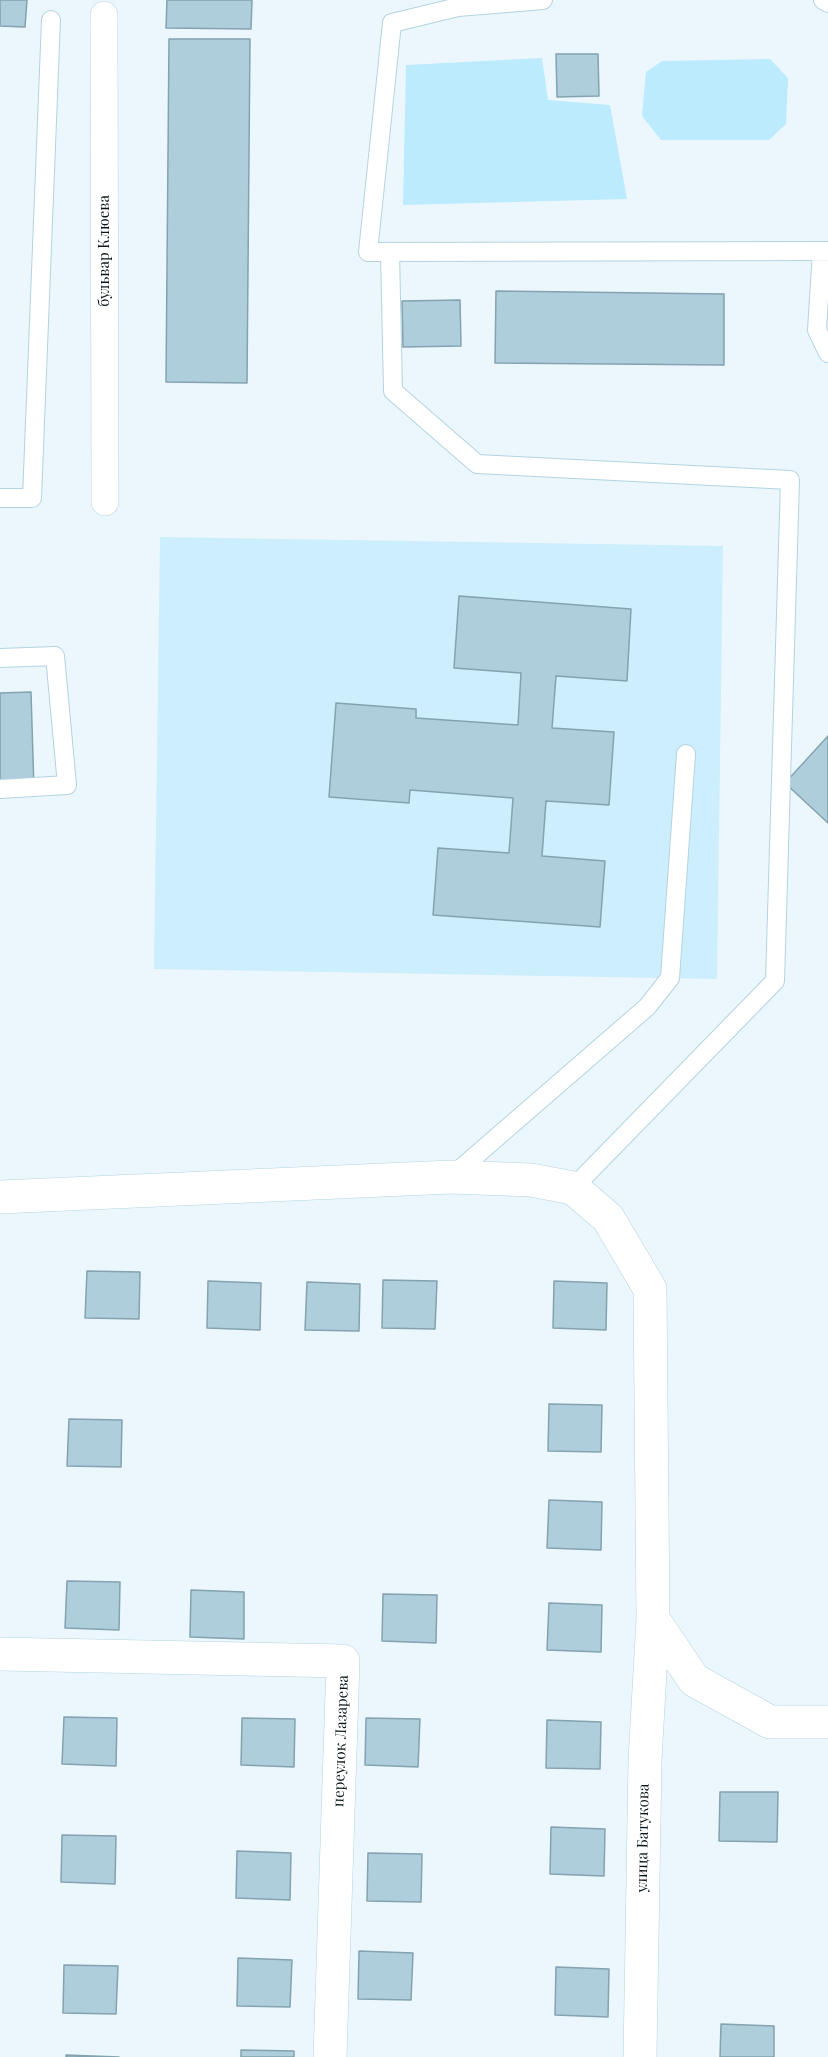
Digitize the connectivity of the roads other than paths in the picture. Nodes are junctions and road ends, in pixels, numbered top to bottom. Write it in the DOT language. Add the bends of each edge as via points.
graph roads {
  1 [pos="543,0"];
  2 [pos="823,0"];
  3 [pos="828,3"];
  4 [pos="103,8"];
  5 [pos="51,20"];
  6 [pos="390,252"];
  7 [pos="825,252"];
  8 [pos="828,353"];
  9 [pos="0,498"];
  10 [pos="105,502"];
  11 [pos="0,658"];
  12 [pos="686,754"];
  13 [pos="0,789"];
  14 [pos="451,1177"];
  15 [pos="573,1188"];
  16 [pos="0,1197"];
  17 [pos="653,1618"];
  18 [pos="0,1654"];
  19 [pos="828,1722"];
  20 [pos="330,2057"];
  21 [pos="640,2057"];
  1 -- 6 [label="lane" via="458,7 392,23 368,252"];
  2 -- 3 [label="lane"];
  4 -- 10 [label="street, бульвар Клюева"];
  5 -- 9 [label="lane" via="32,498"];
  6 -- 7 [label="lane"];
  6 -- 15 [label="lane" via="393,391 477,464 790,480 776,981"];
  7 -- 8 [label="lane" via="817,330"];
  11 -- 13 [label="lane" via="56,656 67,785"];
  12 -- 14 [label="lane" via="670,978 647,1007"];
  14 -- 15 [label="street" via="531,1180"];
  14 -- 16 [label="street"];
  15 -- 17 [label="street, улица Батукова" via="608,1218 650,1290"];
  17 -- 19 [label="street" via="694,1680 770,1722"];
  17 -- 21 [label="street, улица Батукова" via="645,1760"];
  18 -- 20 [label="street, переулок Лазарева" via="343,1661"];
}
